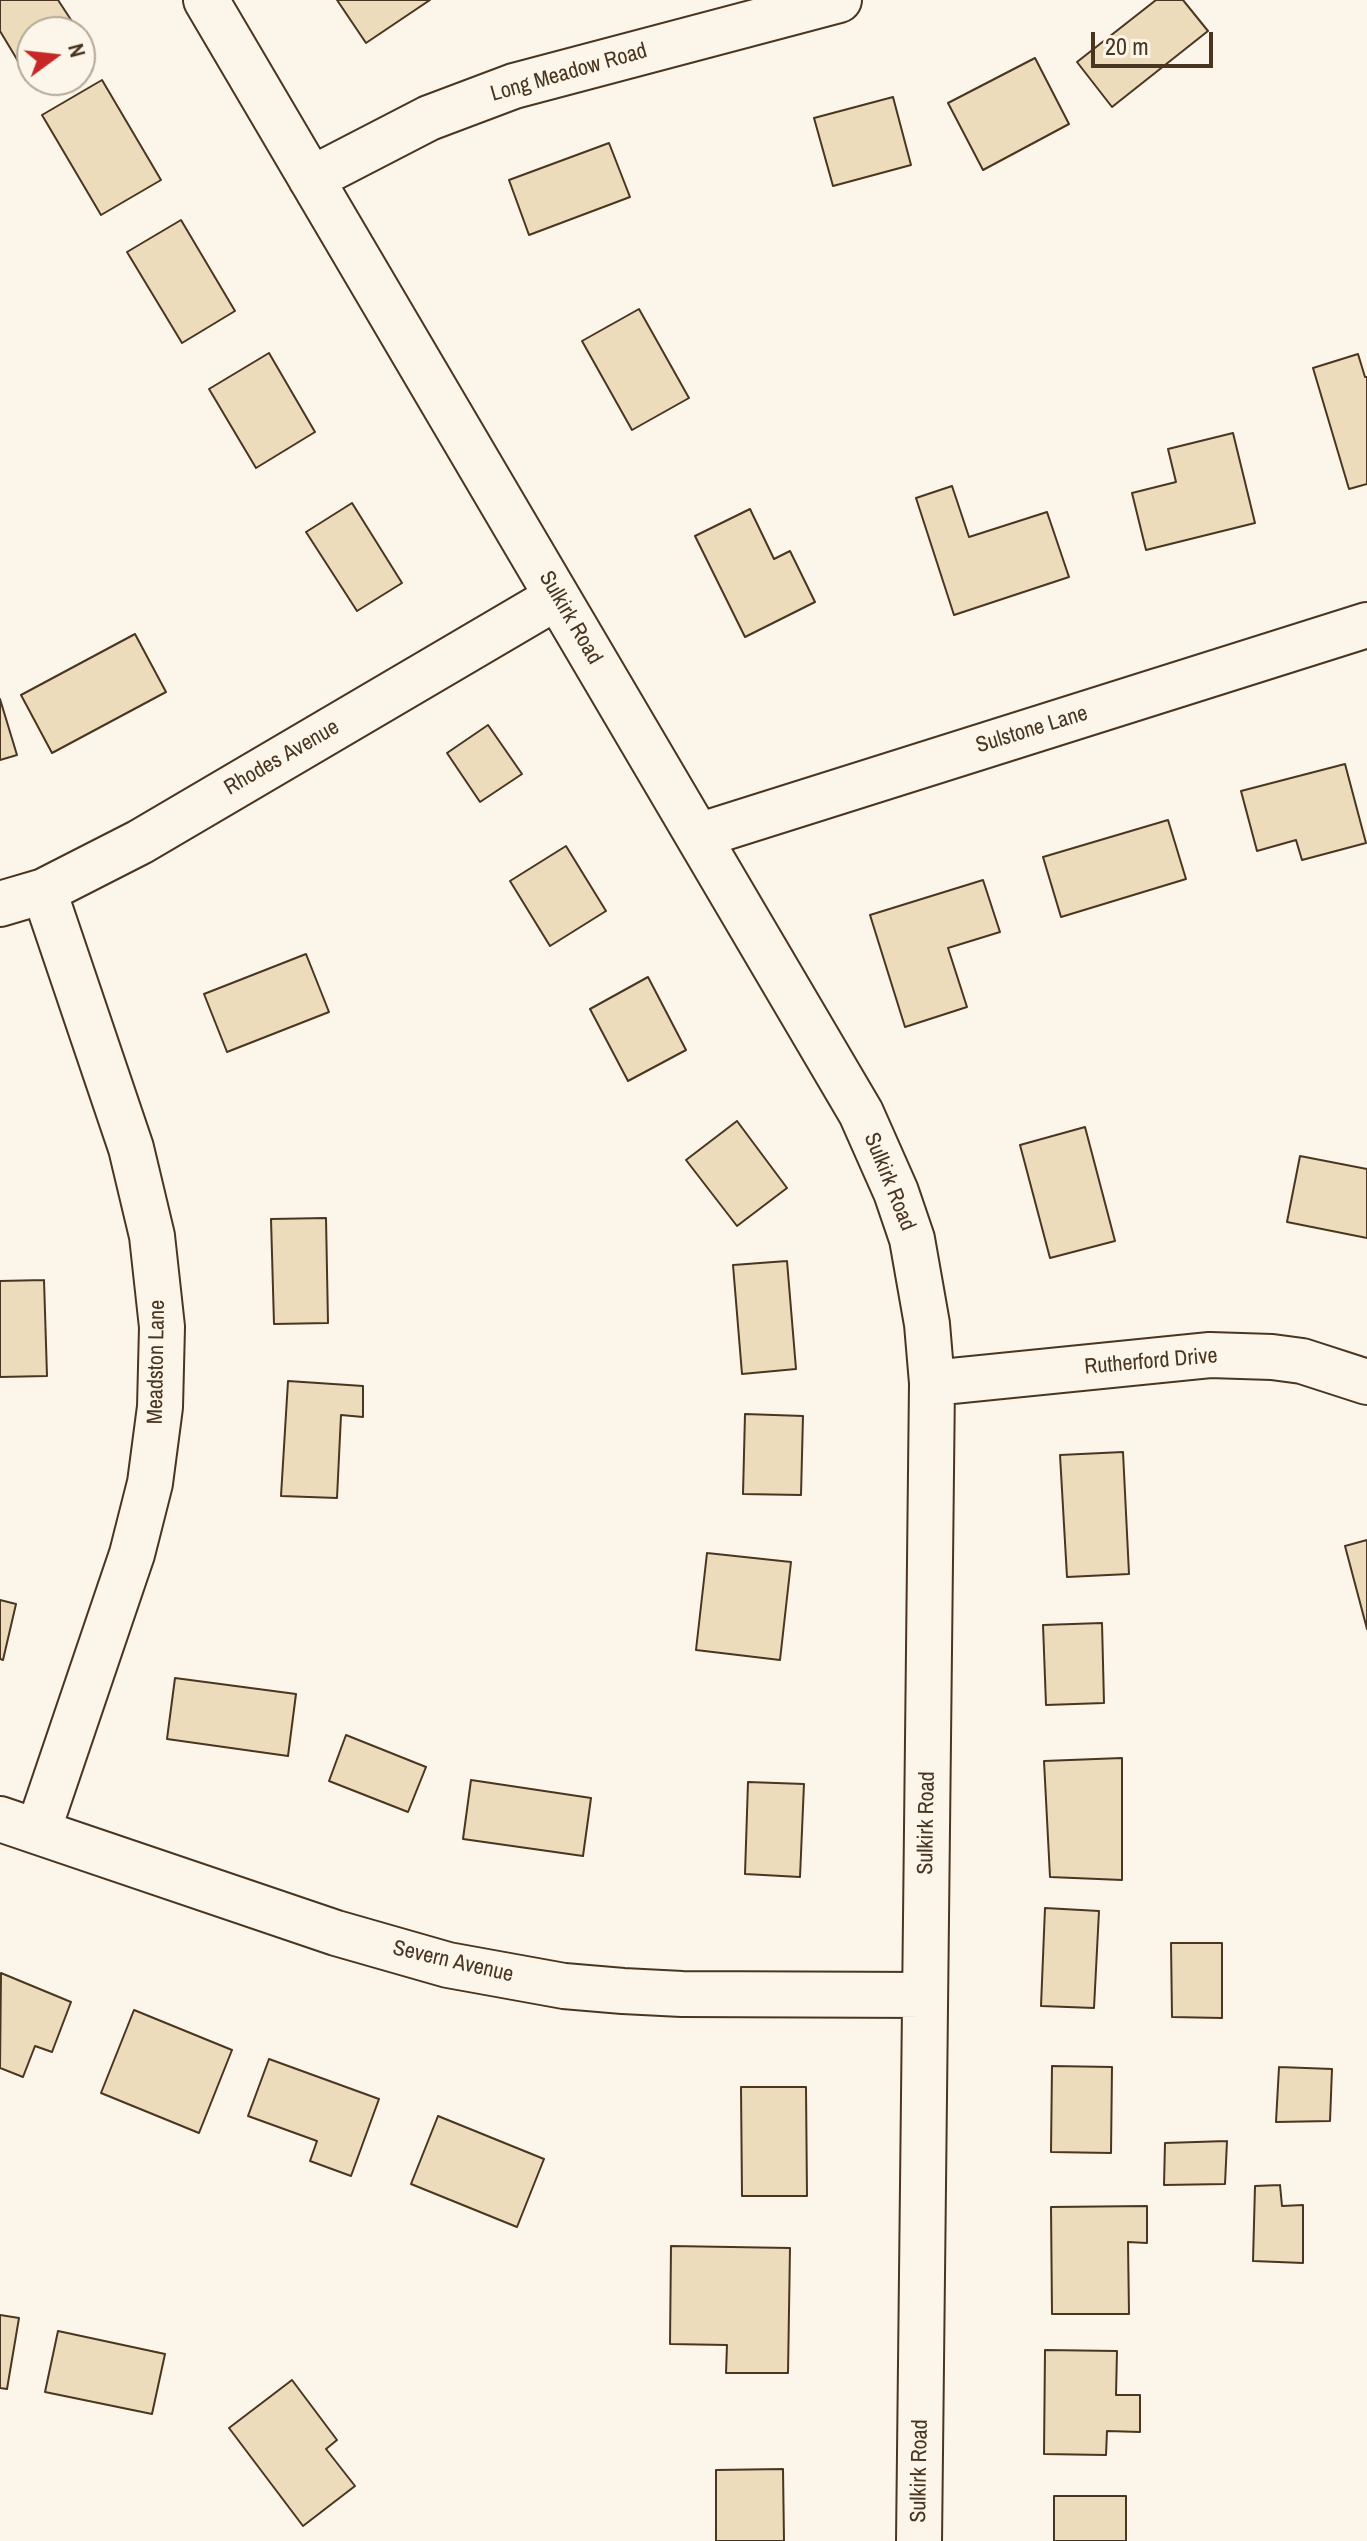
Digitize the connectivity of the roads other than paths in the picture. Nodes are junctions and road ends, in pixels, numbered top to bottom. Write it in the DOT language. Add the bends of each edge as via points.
graph roads {
  1 [pos="206,0"];
  2 [pos="839,0"];
  3 [pos="311,179"];
  4 [pos="557,597"];
  5 [pos="1367,625"];
  6 [pos="698,836"];
  7 [pos="44,891"];
  8 [pos="0,904"];
  9 [pos="1367,1382"];
  10 [pos="932,1383"];
  11 [pos="19,1825"];
  12 [pos="925,1995"];
  13 [pos="919,2541"];
  1 -- 3 [label="street, Sulkirk Road"];
  2 -- 3 [label="street, Long Meadow Road" via="514,86 429,118"];
  3 -- 4 [label="street, Sulkirk Road"];
  4 -- 6 [label="street, Sulkirk Road"];
  4 -- 7 [label="street, Rhodes Avenue" via="140,842"];
  5 -- 6 [label="street, Sulstone Lane"];
  6 -- 10 [label="street, Sulkirk Road" via="861,1113 896,1192 912,1239"];
  7 -- 8 [label="street, Rhodes Avenue"];
  7 -- 11 [label="street, Meadston Lane" via="131,1148 152,1236 162,1327 160,1407 150,1483 132,1554"];
  9 -- 10 [label="street, Rutherford Drive" via="1302,1361 1210,1355"];
  10 -- 12 [label="street, Sulkirk Road"];
  11 -- 12 [label="street, Severn Avenue" via="336,1933 448,1965 623,1991"];
  12 -- 13 [label="street, Sulkirk Road"];
}
